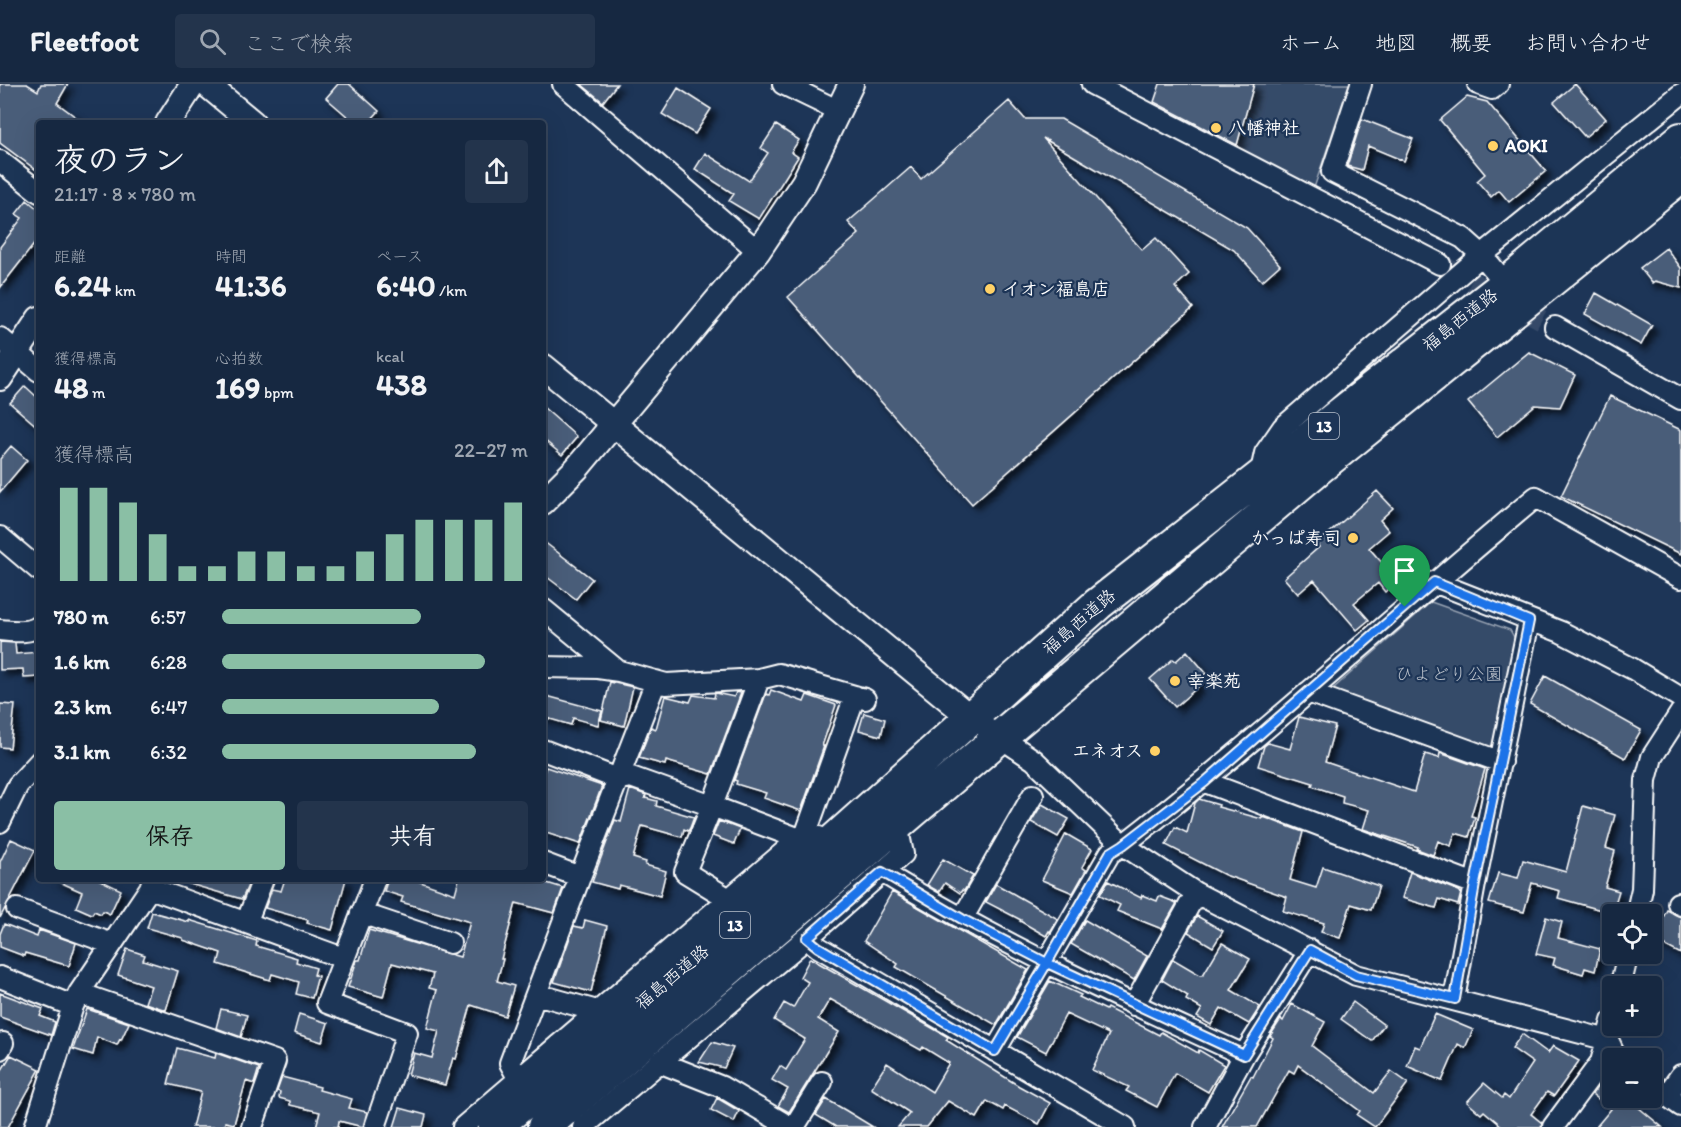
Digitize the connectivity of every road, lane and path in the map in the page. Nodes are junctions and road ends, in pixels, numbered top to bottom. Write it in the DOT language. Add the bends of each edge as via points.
graph roads {
  1 [pos="193,84"];
  2 [pos="206,84"];
  3 [pos="563,84"];
  4 [pos="783,84"];
  5 [pos="851,84"];
  6 [pos="1092,84"];
  7 [pos="1361,84"];
  8 [pos="1478,84"];
  9 [pos="1498,84"];
  10 [pos="1681,94"];
  11 [pos="839,111"];
  12 [pos="170,120"];
  13 [pos="249,120"];
  14 [pos="1681,139"];
  15 [pos="0,161"];
  16 [pos="1679,181"];
  17 [pos="36,190"];
  18 [pos="758,252"];
  19 [pos="1482,255"];
  20 [pos="1440,264"];
  21 [pos="1506,284"];
  22 [pos="36,322"];
  23 [pos="1555,327"];
  24 [pos="9,346"];
  25 [pos="36,368"];
  26 [pos="546,369"];
  27 [pos="0,378"];
  28 [pos="1681,399"];
  29 [pos="612,424"];
  30 [pos="1260,476"];
  31 [pos="546,499"];
  32 [pos="0,537"];
  33 [pos="36,567"];
  34 [pos="1681,578"];
  35 [pos="1434,582"];
  36 [pos="546,611"];
  37 [pos="1529,621"];
  38 [pos="36,629"];
  39 [pos="0,630"];
  40 [pos="546,667"];
  41 [pos="619,671"];
  42 [pos="759,680"];
  43 [pos="656,681"];
  44 [pos="1308,692"];
  45 [pos="1681,698"];
  46 [pos="1681,712"];
  47 [pos="970,717"];
  48 [pos="1001,736"];
  49 [pos="546,751"];
  50 [pos="1501,762"];
  51 [pos="36,769"];
  52 [pos="618,780"];
  53 [pos="1205,782"];
  54 [pos="1033,795"];
  55 [pos="712,806"];
  56 [pos="0,822"];
  57 [pos="897,825"];
  58 [pos="813,838"];
  59 [pos="1123,845"];
  60 [pos="546,864"];
  61 [pos="882,872"];
  62 [pos="580,877"];
  63 [pos="261,882"];
  64 [pos="374,882"];
  65 [pos="152,883"];
  66 [pos="1475,884"];
  67 [pos="1196,893"];
  68 [pos="729,899"];
  69 [pos="1639,904"];
  70 [pos="17,909"];
  71 [pos="361,913"];
  72 [pos="962,919"];
  73 [pos="247,921"];
  74 [pos="807,938"];
  75 [pos="450,943"];
  76 [pos="112,944"];
  77 [pos="1310,950"];
  78 [pos="343,958"];
  79 [pos="1047,963"];
  80 [pos="0,977"];
  81 [pos="536,994"];
  82 [pos="76,999"];
  83 [pos="1455,999"];
  84 [pos="1134,1005"];
  85 [pos="597,1011"];
  86 [pos="1609,1036"];
  87 [pos="1608,1040"];
  88 [pos="1612,1048"];
  89 [pos="995,1051"];
  90 [pos="1244,1055"];
  91 [pos="659,1062"];
  92 [pos="1681,1075"];
  93 [pos="518,1078"];
  94 [pos="822,1082"];
  95 [pos="1666,1096"];
  96 [pos="35,1127"];
  97 [pos="252,1127"];
  98 [pos="375,1127"];
  99 [pos="463,1127"];
  100 [pos="495,1127"];
  101 [pos="544,1127"];
  102 [pos="583,1127"];
  103 [pos="790,1127"];
  104 [pos="794,1127"];
  105 [pos="1125,1127"];
  106 [pos="1205,1127"];
  107 [pos="1553,1127"];
  1 -- 12 [label="street"];
  2 -- 13 [label="street"];
  3 -- 18 [label="street"];
  4 -- 11 [label="street"];
  5 -- 11 [label="street"];
  6 -- 20 [label="street"];
  7 -- 19 [label="street" via="1332,172 1463,238"];
  8 -- 9 [label="street" via="1492,89"];
  10 -- 19 [label="street"];
  11 -- 18 [label="street" via="804,182"];
  14 -- 21 [label="highway, 福島西道路 / 13"];
  15 -- 17 [label="street"];
  16 -- 48 [label="highway, 福島西道路 / 13" via="1320,467"];
  18 -- 29 [label="street"];
  19 -- 21 [label="street"];
  19 -- 30 [label="street" via="1283,427 1265,453"];
  21 -- 30 [label="highway, 福島西道路 / 13"];
  22 -- 24 [label="street"];
  23 -- 28 [label="street"];
  24 -- 25 [label="street"];
  24 -- 27 [label="street"];
  26 -- 29 [label="street"];
  29 -- 31 [label="street"];
  29 -- 47 [label="street"];
  30 -- 47 [label="highway, 福島西道路 / 13" via="1098,604"];
  32 -- 33 [label="street"];
  34 -- 35 [label="street" via="1536,496"];
  35 -- 37 [label="street"];
  35 -- 44 [label="street"];
  36 -- 41 [label="street"];
  37 -- 45 [label="street" via="1561,632"];
  37 -- 50 [label="street"];
  38 -- 39 [label="street"];
  40 -- 41 [label="street"];
  41 -- 43 [label="street"];
  42 -- 43 [label="street" via="666,684"];
  42 -- 55 [label="street"];
  42 -- 58 [label="street" via="779,674 860,698"];
  43 -- 52 [label="street"];
  44 -- 50 [label="street"];
  44 -- 53 [label="street"];
  46 -- 69 [label="street" via="1652,757 1646,780"];
  47 -- 48 [label="street"];
  47 -- 58 [label="highway, 福島西道路 / 13"];
  48 -- 57 [label="highway, 福島西道路 / 13"];
  48 -- 59 [label="street" via="1034,760"];
  49 -- 52 [label="street"];
  50 -- 66 [label="street"];
  51 -- 56 [label="street" via="18,785"];
  52 -- 55 [label="street" via="631,777"];
  52 -- 62 [label="street"];
  53 -- 59 [label="street"];
  53 -- 66 [label="street"];
  54 -- 72 [label="street"];
  55 -- 58 [label="street"];
  55 -- 68 [label="street" via="686,872"];
  57 -- 61 [label="street" via="903,854"];
  57 -- 101 [label="highway, 福島西道路 / 13"];
  58 -- 68 [label="street"];
  58 -- 100 [label="highway, 福島西道路 / 13"];
  59 -- 67 [label="street"];
  59 -- 79 [label="street" via="1110,853"];
  60 -- 62 [label="street"];
  61 -- 72 [label="street"];
  61 -- 74 [label="street"];
  62 -- 81 [label="street"];
  63 -- 73 [label="street"];
  64 -- 71 [label="street"];
  65 -- 73 [label="street"];
  65 -- 76 [label="street"];
  66 -- 83 [label="street"];
  67 -- 77 [label="street"];
  67 -- 84 [label="street"];
  68 -- 85 [label="street"];
  70 -- 76 [label="street"];
  71 -- 75 [label="street"];
  71 -- 78 [label="street"];
  72 -- 79 [label="street"];
  73 -- 78 [label="street"];
  74 -- 89 [label="street"];
  74 -- 91 [label="street"];
  76 -- 82 [label="street"];
  77 -- 83 [label="street" via="1356,975"];
  77 -- 90 [label="street"];
  78 -- 98 [label="street" via="327,1003 407,1033"];
  79 -- 84 [label="street"];
  79 -- 89 [label="street"];
  80 -- 82 [label="street"];
  81 -- 85 [label="street"];
  81 -- 93 [label="street" via="510,1063"];
  82 -- 96 [label="street"];
  82 -- 97 [label="street" via="275,1061"];
  83 -- 87 [label="street"];
  84 -- 90 [label="street"];
  85 -- 93 [label="street"];
  86 -- 87 [label="street"];
  87 -- 88 [label="street"];
  87 -- 107 [label="street" via="1601,1062"];
  89 -- 105 [label="street"];
  90 -- 106 [label="street"];
  91 -- 102 [label="street"];
  91 -- 103 [label="street" via="722,1087"];
  92 -- 95 [label="street"];
  93 -- 99 [label="street"];
  94 -- 104 [label="street"];
}
